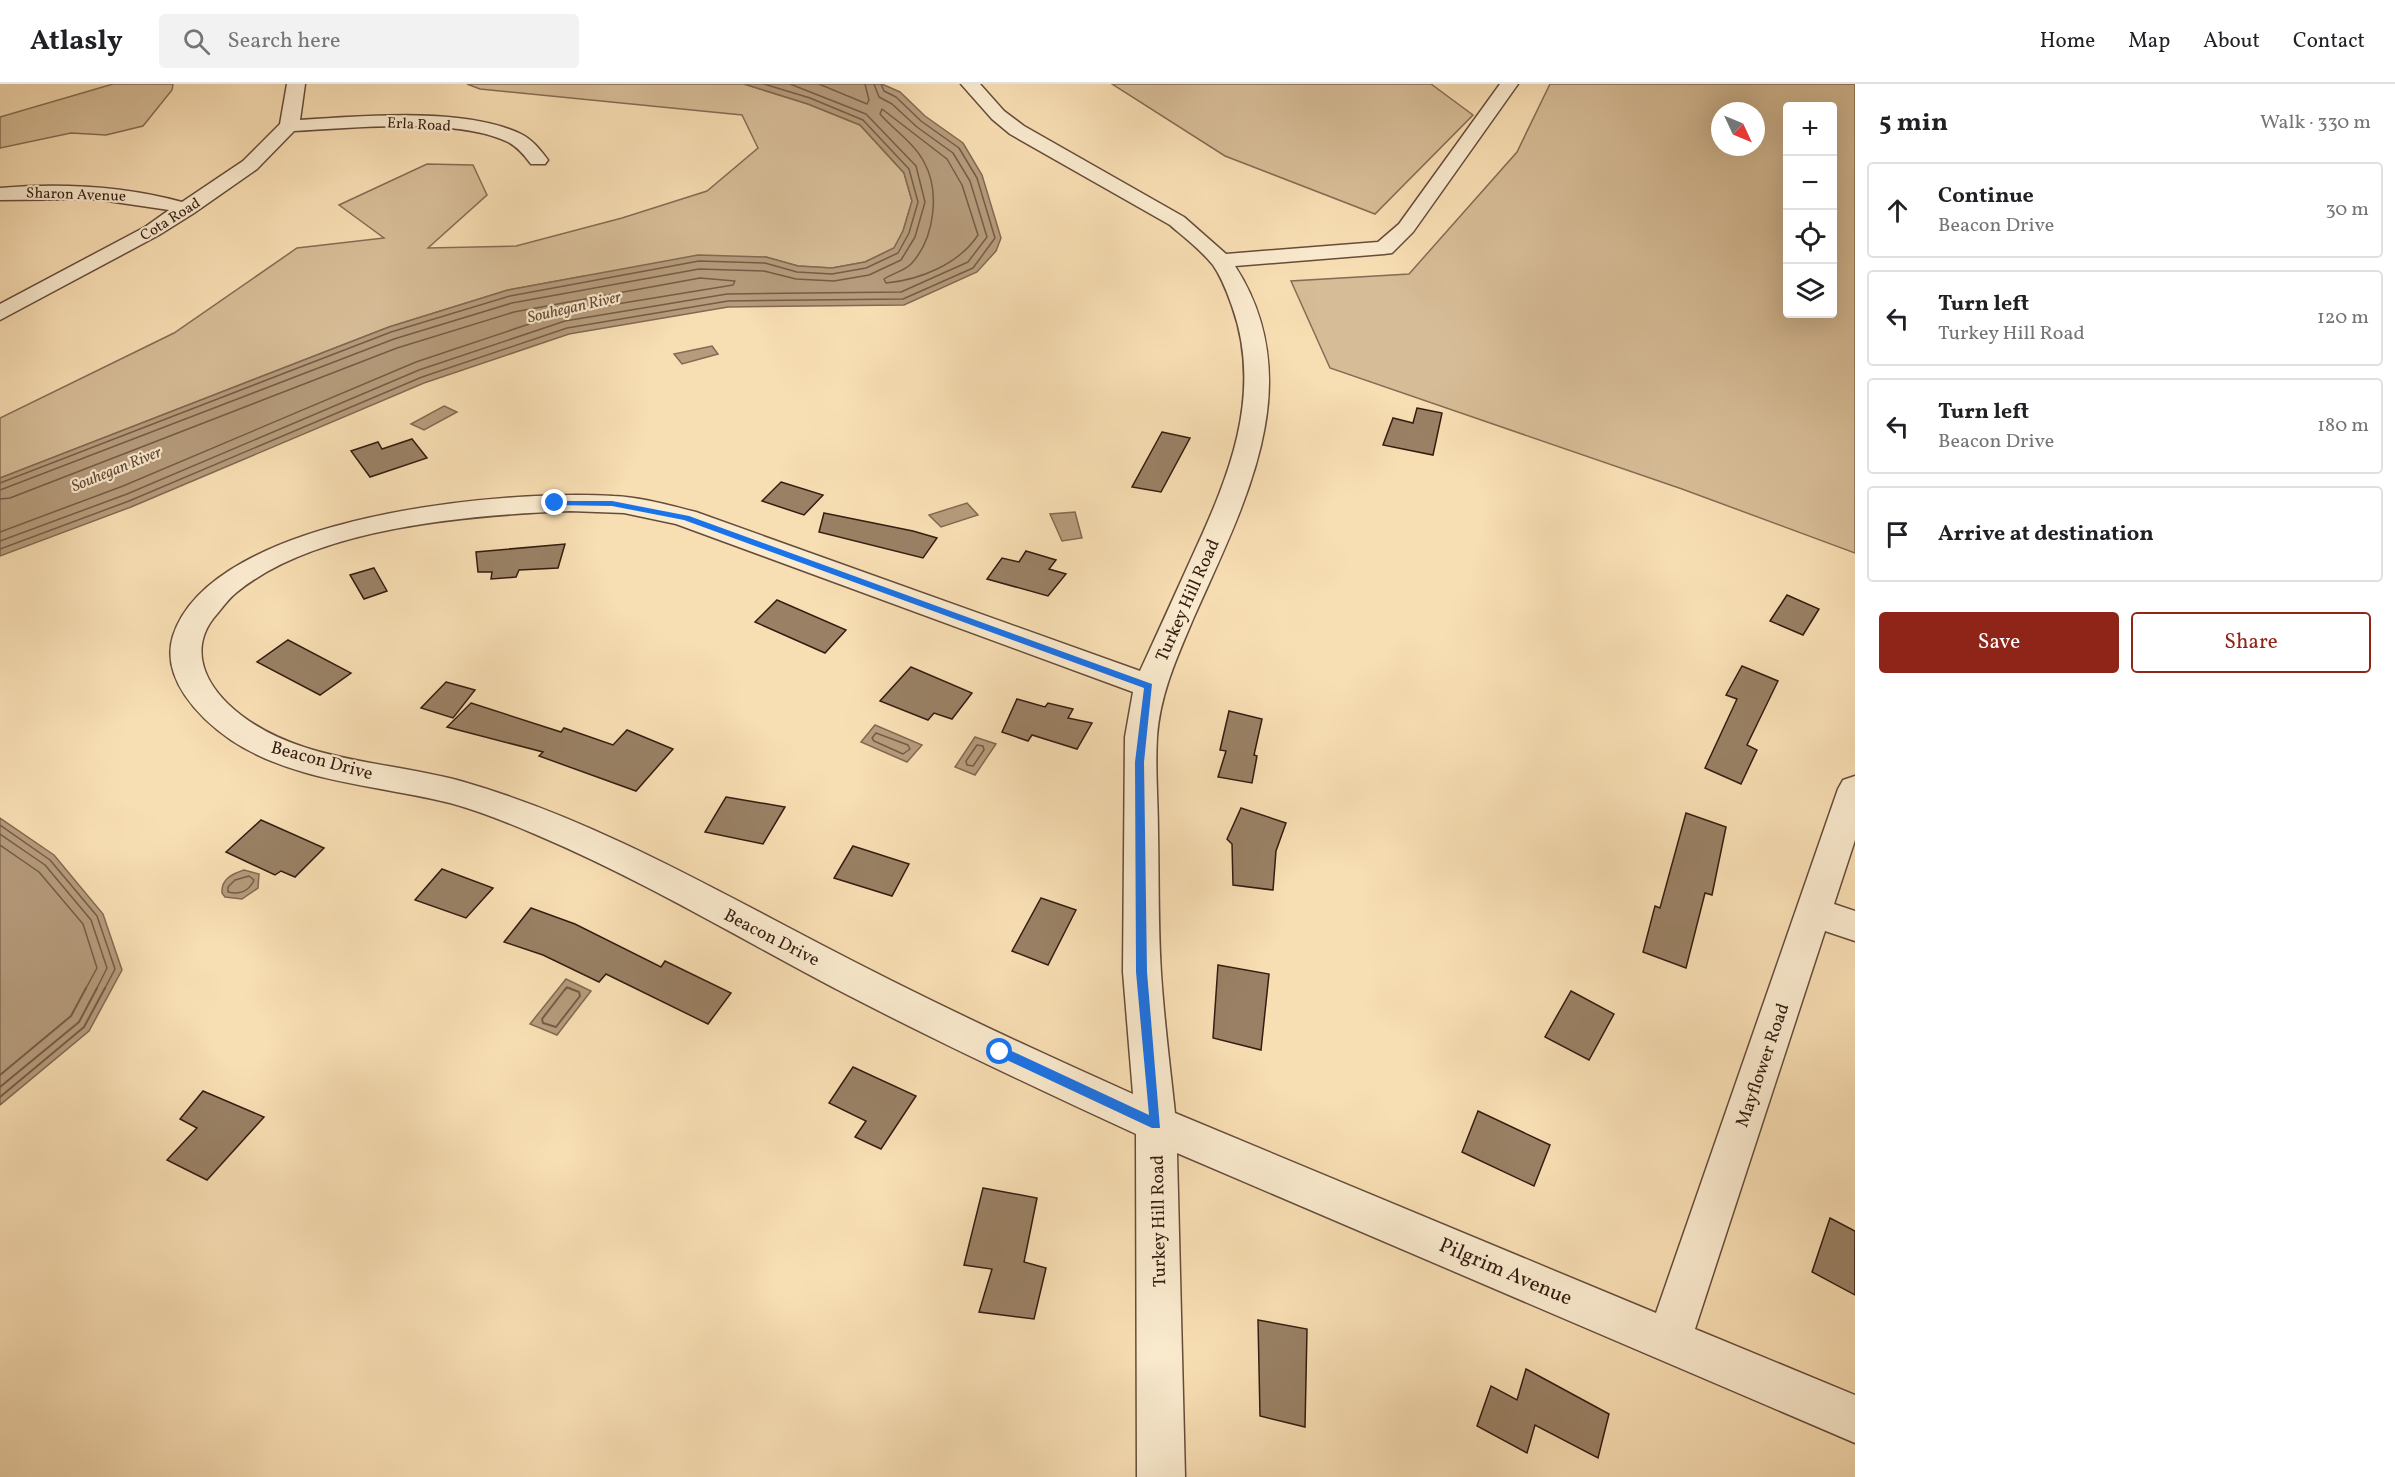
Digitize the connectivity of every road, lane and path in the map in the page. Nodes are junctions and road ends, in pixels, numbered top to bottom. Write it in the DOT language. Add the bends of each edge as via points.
graph roads {
  1 [pos="296,84"];
  2 [pos="970,84"];
  3 [pos="1509,84"];
  4 [pos="289,126"];
  5 [pos="538,160"];
  6 [pos="0,194"];
  7 [pos="187,209"];
  8 [pos="1221,261"];
  9 [pos="0,313"];
  10 [pos="1149,686"];
  11 [pos="1855,789"];
  12 [pos="1814,912"];
  13 [pos="1855,926"];
  14 [pos="1156,1124"];
  15 [pos="1669,1340"];
  16 [pos="1855,1419"];
  17 [pos="1161,1477"];
  1 -- 4 [label="street"];
  2 -- 8 [label="street, Turkey Hill Road" via="1017,130 1177,221"];
  3 -- 8 [label="street" via="1406,228 1384,248"];
  4 -- 5 [label="street, Erla Road" via="379,122 463,126 516,138"];
  4 -- 7 [label="street, Cota Road" via="250,165"];
  6 -- 7 [label="street, Sharon Avenue" via="98,192"];
  7 -- 9 [label="street, Cota Road"];
  8 -- 10 [label="street, Turkey Hill Road" via="1235,283 1253,332 1257,372 1255,415 1246,460 1229,506"];
  10 -- 14 [label="street, Turkey Hill Road" via="1140,762 1142,972"];
  10 -- 14 [label="street, Beacon Drive" via="686,518 637,506 593,503 526,504 440,514 353,529 297,547 221,588 194,622 185,651 188,672 198,690 228,723 249,737 301,758 455,792 527,816 603,849 926,1016"];
  11 -- 12 [label="street, Mayflower Road"];
  12 -- 13 [label="street"];
  12 -- 15 [label="street, Mayflower Road"];
  14 -- 15 [label="street, Pilgrim Avenue"];
  14 -- 17 [label="street, Turkey Hill Road"];
  15 -- 16 [label="street, Pilgrim Avenue"];
}
